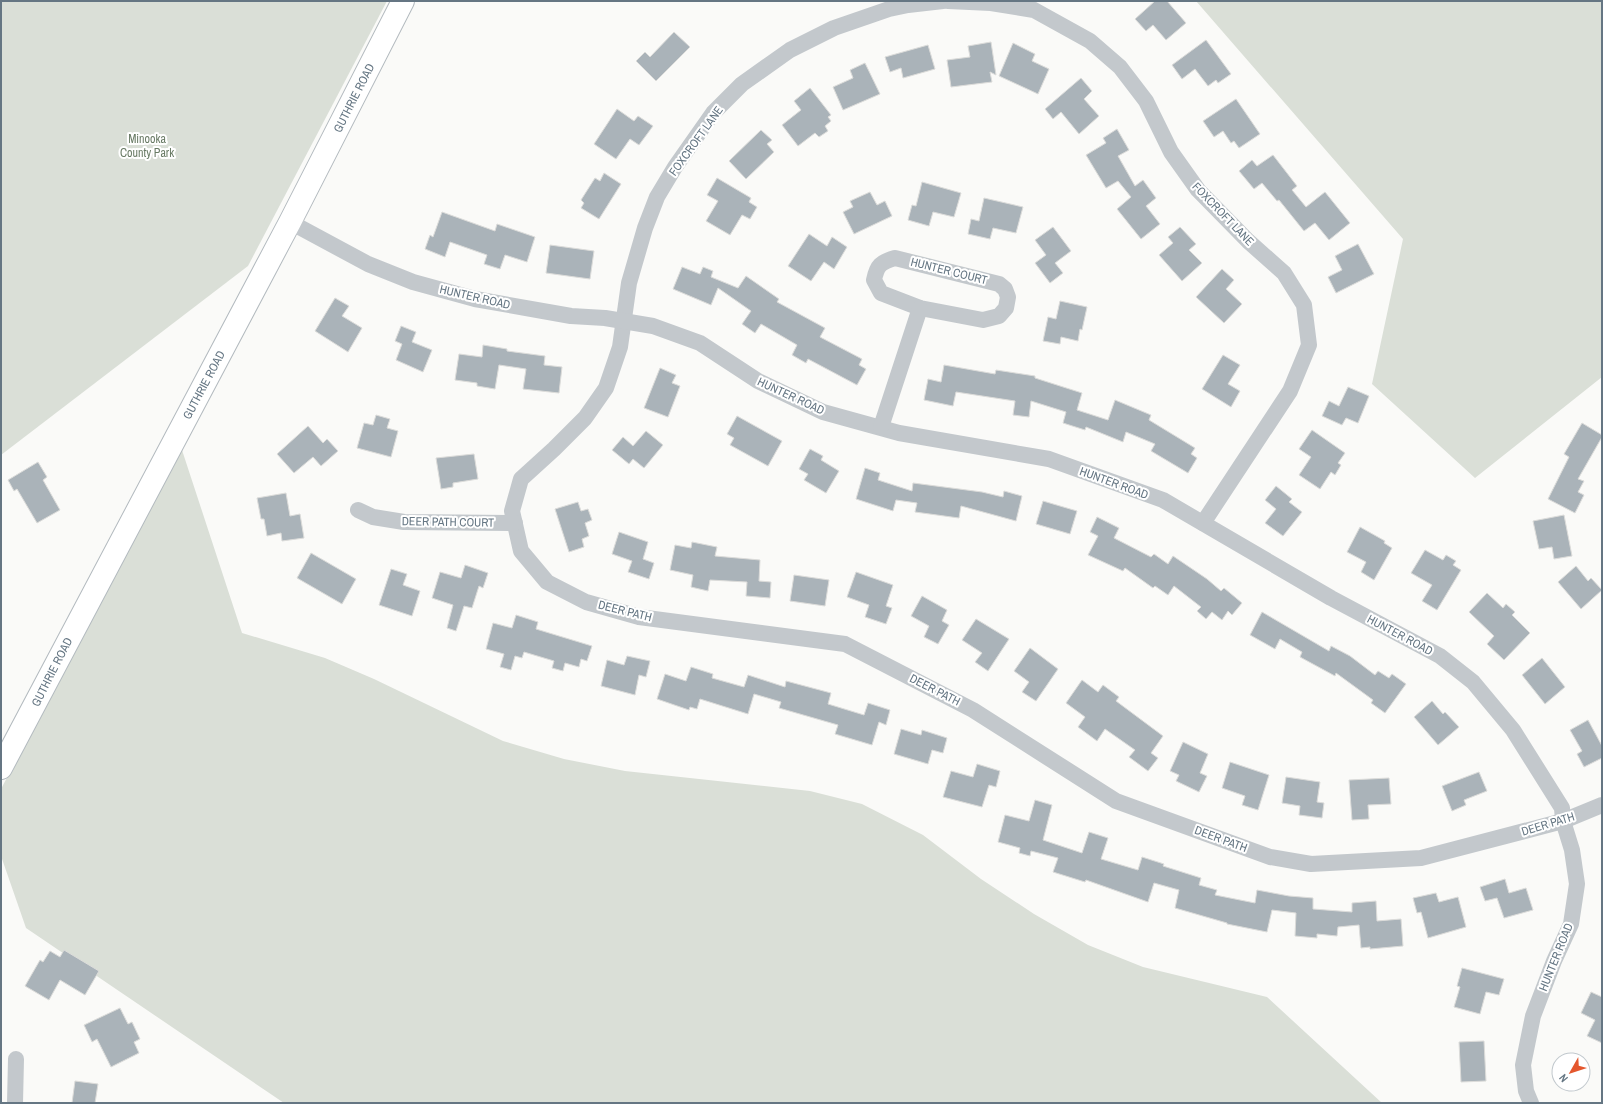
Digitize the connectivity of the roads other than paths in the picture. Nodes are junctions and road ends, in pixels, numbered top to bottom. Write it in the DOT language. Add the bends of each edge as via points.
graph roads {
  1 [pos="403,1"];
  2 [pos="942,1"];
  3 [pos="948,1"];
  4 [pos="290,222"];
  5 [pos="920,308"];
  6 [pos="625,321"];
  7 [pos="881,427"];
  8 [pos="358,510"];
  9 [pos="515,523"];
  10 [pos="1203,523"];
  11 [pos="1,768"];
  12 [pos="1602,805"];
  13 [pos="1563,821"];
  14 [pos="16,1059"];
  15 [pos="15,1103"];
  16 [pos="1531,1103"];
  1 -- 4 [label="street, GUTHRIE ROAD"];
  2 -- 6 [label="street, FOXCROFT LANE" via="889,9 834,28 790,50 742,84 714,113 675,167 658,197 645,228 629,283"];
  3 -- 10 [label="street, FOXCROFT LANE" via="991,3 1034,10 1090,41 1120,67 1146,101 1171,152 1198,190 1248,242 1284,273 1304,305 1309,345 1290,390"];
  4 -- 6 [label="street, HUNTER ROAD" via="368,264 413,282 476,299 571,316"];
  4 -- 11 [label="street, GUTHRIE ROAD"];
  5 -- 5 [label="street, HUNTER COURT" via="983,320 999,316 1006,308 1008,297 999,284 988,280 895,258 883,261 874,280 881,293"];
  5 -- 7 [label="street"];
  6 -- 7 [label="street, HUNTER ROAD" via="653,326 700,344 758,381 823,412"];
  6 -- 9 [label="street, DEER PATH" via="620,347 606,388 585,418 521,479 512,511"];
  7 -- 10 [label="street, HUNTER ROAD" via="899,433 1049,459 1163,500"];
  8 -- 9 [label="street, DEER PATH COURT" via="373,517 404,522"];
  9 -- 13 [label="street, DEER PATH" via="521,551 548,582 586,602 640,617 845,644 973,710 1116,801 1270,857 1311,864 1421,858"];
  10 -- 13 [label="street, HUNTER ROAD" via="1331,598 1440,656 1473,682 1512,730 1562,808"];
  12 -- 13 [label="street, DEER PATH"];
  13 -- 16 [label="street, HUNTER ROAD" via="1572,850 1577,884 1571,924 1533,1016 1523,1065 1526,1091"];
  14 -- 15 [label="street"];
}
